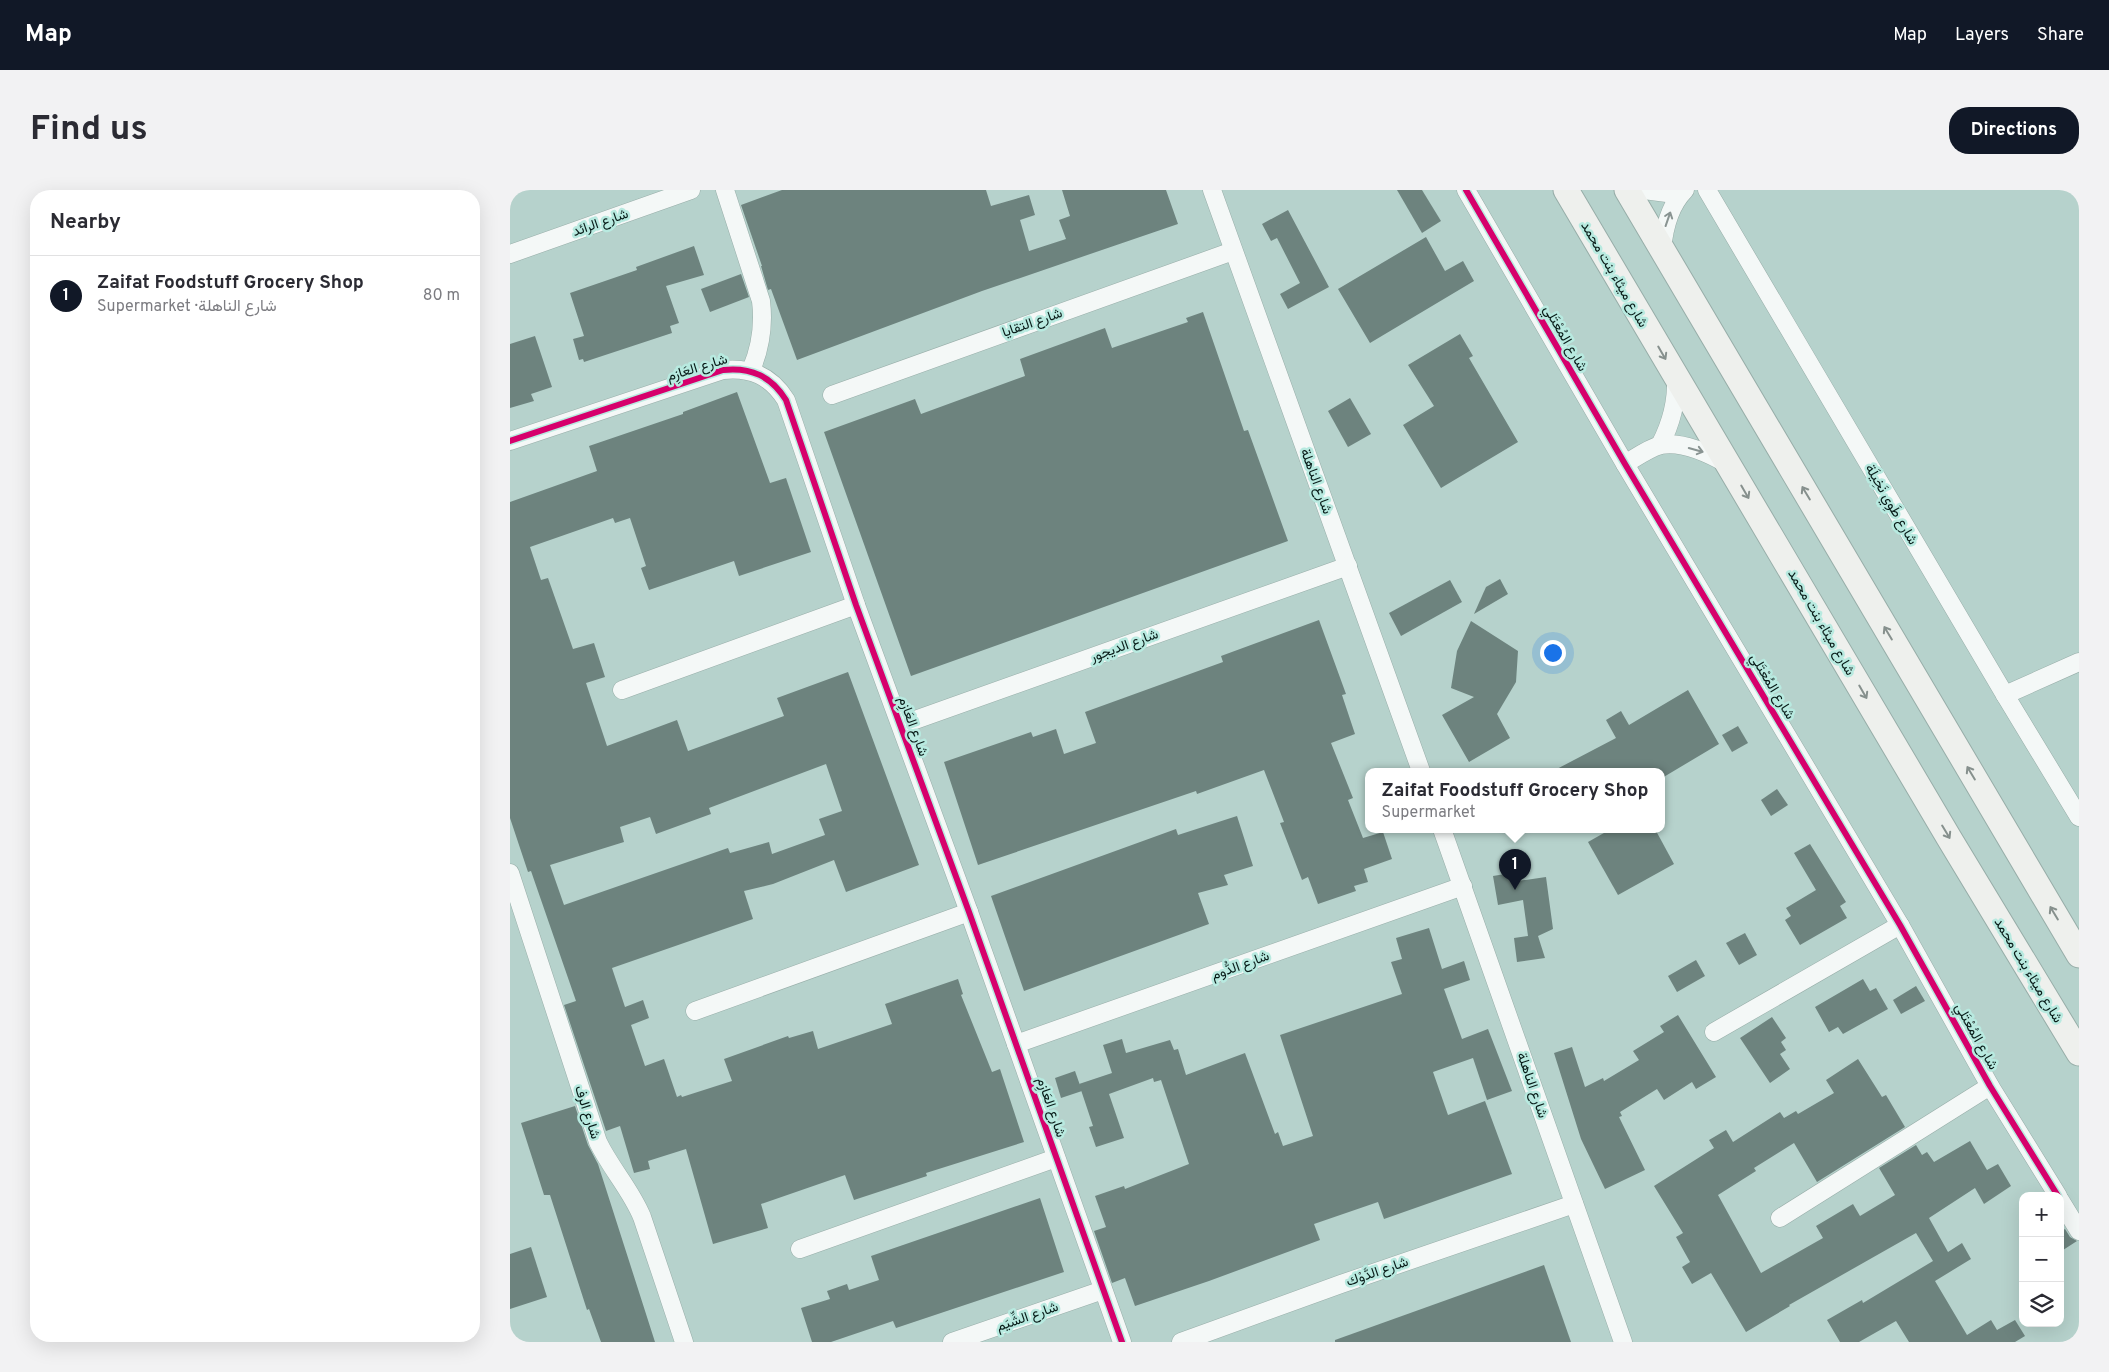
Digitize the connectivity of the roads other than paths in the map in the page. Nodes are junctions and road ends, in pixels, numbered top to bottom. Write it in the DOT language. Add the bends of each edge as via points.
graph roads {
  1 [pos="691,190"];
  2 [pos="725,190"];
  3 [pos="1212,190"];
  4 [pos="1466,190"];
  5 [pos="1566,190"];
  6 [pos="1627,190"];
  7 [pos="1644,190"];
  8 [pos="1707,190"];
  9 [pos="1684,191"];
  10 [pos="660,195"];
  11 [pos="1662,250"];
  12 [pos="1233,251"];
  13 [pos="510,254"];
  14 [pos="750,370"];
  15 [pos="1676,378"];
  16 [pos="832,395"];
  17 [pos="510,441"];
  18 [pos="1660,446"];
  19 [pos="1625,464"];
  20 [pos="1730,465"];
  21 [pos="1348,566"];
  22 [pos="856,605"];
  23 [pos="2079,662"];
  24 [pos="622,690"];
  25 [pos="2004,695"];
  26 [pos="901,725"];
  27 [pos="1420,768"];
  28 [pos="2079,817"];
  29 [pos="1443,833"];
  30 [pos="510,873"];
  31 [pos="1463,886"];
  32 [pos="969,912"];
  33 [pos="1900,925"];
  34 [pos="2079,955"];
  35 [pos="695,1011"];
  36 [pos="1714,1032"];
  37 [pos="1016,1044"];
  38 [pos="2079,1053"];
  39 [pos="1990,1086"];
  40 [pos="1056,1158"];
  41 [pos="2056,1192"];
  42 [pos="1574,1204"];
  43 [pos="2064,1207"];
  44 [pos="1780,1218"];
  45 [pos="2079,1231"];
  46 [pos="800,1249"];
  47 [pos="1102,1290"];
  48 [pos="684,1342"];
  49 [pos="952,1342"];
  50 [pos="1122,1342"];
  51 [pos="1181,1342"];
  52 [pos="1624,1342"];
  1 -- 10 [label="street, شارع الرائد"];
  2 -- 14 [label="street" via="761,301 762,336"];
  3 -- 12 [label="street, شارع الناهلة"];
  4 -- 19 [label="street, شارع المُعْتَلي"];
  5 -- 15 [label="main road, شارع ميثاء بنت محمد, one-way"];
  6 -- 11 [label="main road"];
  7 -- 9 [label="street"];
  8 -- 25 [label="street, شارع طَوِي نَخِيلَة"];
  11 -- 9 [label="street, one-way" via="1667,219"];
  10 -- 13 [label="street, شارع الرائد"];
  34 -- 11 [label="main road, one-way"];
  12 -- 16 [label="street, شارع التقايا"];
  12 -- 21 [label="street, شارع الناهلة"];
  14 -- 17 [label="street, شارع العَازِم" via="723,370"];
  14 -- 22 [label="street, شارع العَازِم" via="771,381 786,400"];
  15 -- 18 [label="street" via="1675,406"];
  15 -- 20 [label="main road, شارع ميثاء بنت محمد"];
  18 -- 19 [label="street"];
  18 -- 20 [label="street, one-way" via="1696,450"];
  19 -- 33 [label="street, شارع المُعْتَلي"];
  20 -- 38 [label="main road, شارع ميثاء بنت محمد, one-way"];
  21 -- 26 [label="street, شارع الديجور"];
  21 -- 27 [label="street, شارع الناهلة"];
  22 -- 24 [label="street"];
  22 -- 26 [label="street, شارع العَازِم"];
  23 -- 25 [label="street"];
  25 -- 28 [label="street, شارع طَوِي نَخِيلَة"];
  26 -- 32 [label="street, شارع العَازِم"];
  29 -- 31 [label="street, شارع الناهلة"];
  30 -- 48 [label="street, شارع الرف" via="598,1142 635,1200"];
  31 -- 37 [label="street, شارع الدُّوم"];
  31 -- 42 [label="street, شارع الناهلة"];
  32 -- 35 [label="street"];
  32 -- 37 [label="street, شارع العَازِم"];
  33 -- 36 [label="street"];
  33 -- 39 [label="street, شارع المُعْتَلي"];
  37 -- 40 [label="street, شارع العَازِم"];
  39 -- 41 [label="street, شارع المُعْتَلي"];
  39 -- 44 [label="street"];
  40 -- 46 [label="street, شارع العَازِم"];
  40 -- 47 [label="street, شارع العَازِم"];
  42 -- 51 [label="street, شارع الدَّوْك"];
  42 -- 52 [label="street, شارع الناهلة"];
  43 -- 45 [label="street"];
  47 -- 49 [label="street, شارع الشِّيَم"];
  47 -- 50 [label="street, شارع العَازِم"];
}
